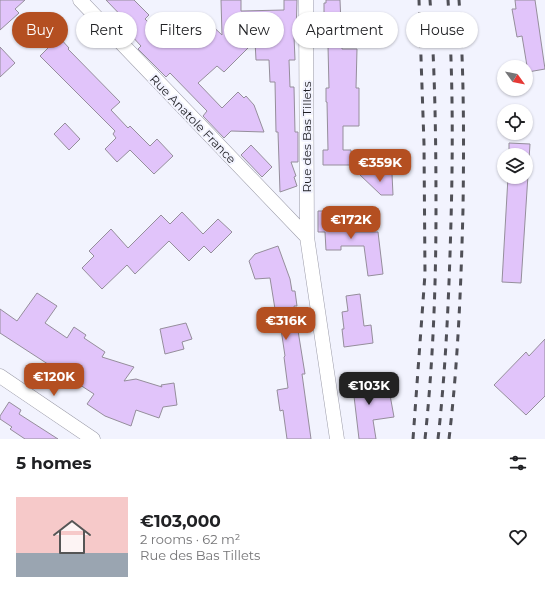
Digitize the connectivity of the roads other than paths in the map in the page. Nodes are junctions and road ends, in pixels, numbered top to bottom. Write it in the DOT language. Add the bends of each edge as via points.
graph roads {
  1 [pos="80,0"];
  2 [pos="306,0"];
  3 [pos="306,237"];
  4 [pos="0,376"];
  5 [pos="93,439"];
  6 [pos="336,439"];
  1 -- 3 [label="street, Rue Anatole France"];
  2 -- 3 [label="street, Rue des Bas Tillets"];
  3 -- 6 [label="street, Rue des Bas Tillets"];
  4 -- 5 [label="street"];
}
